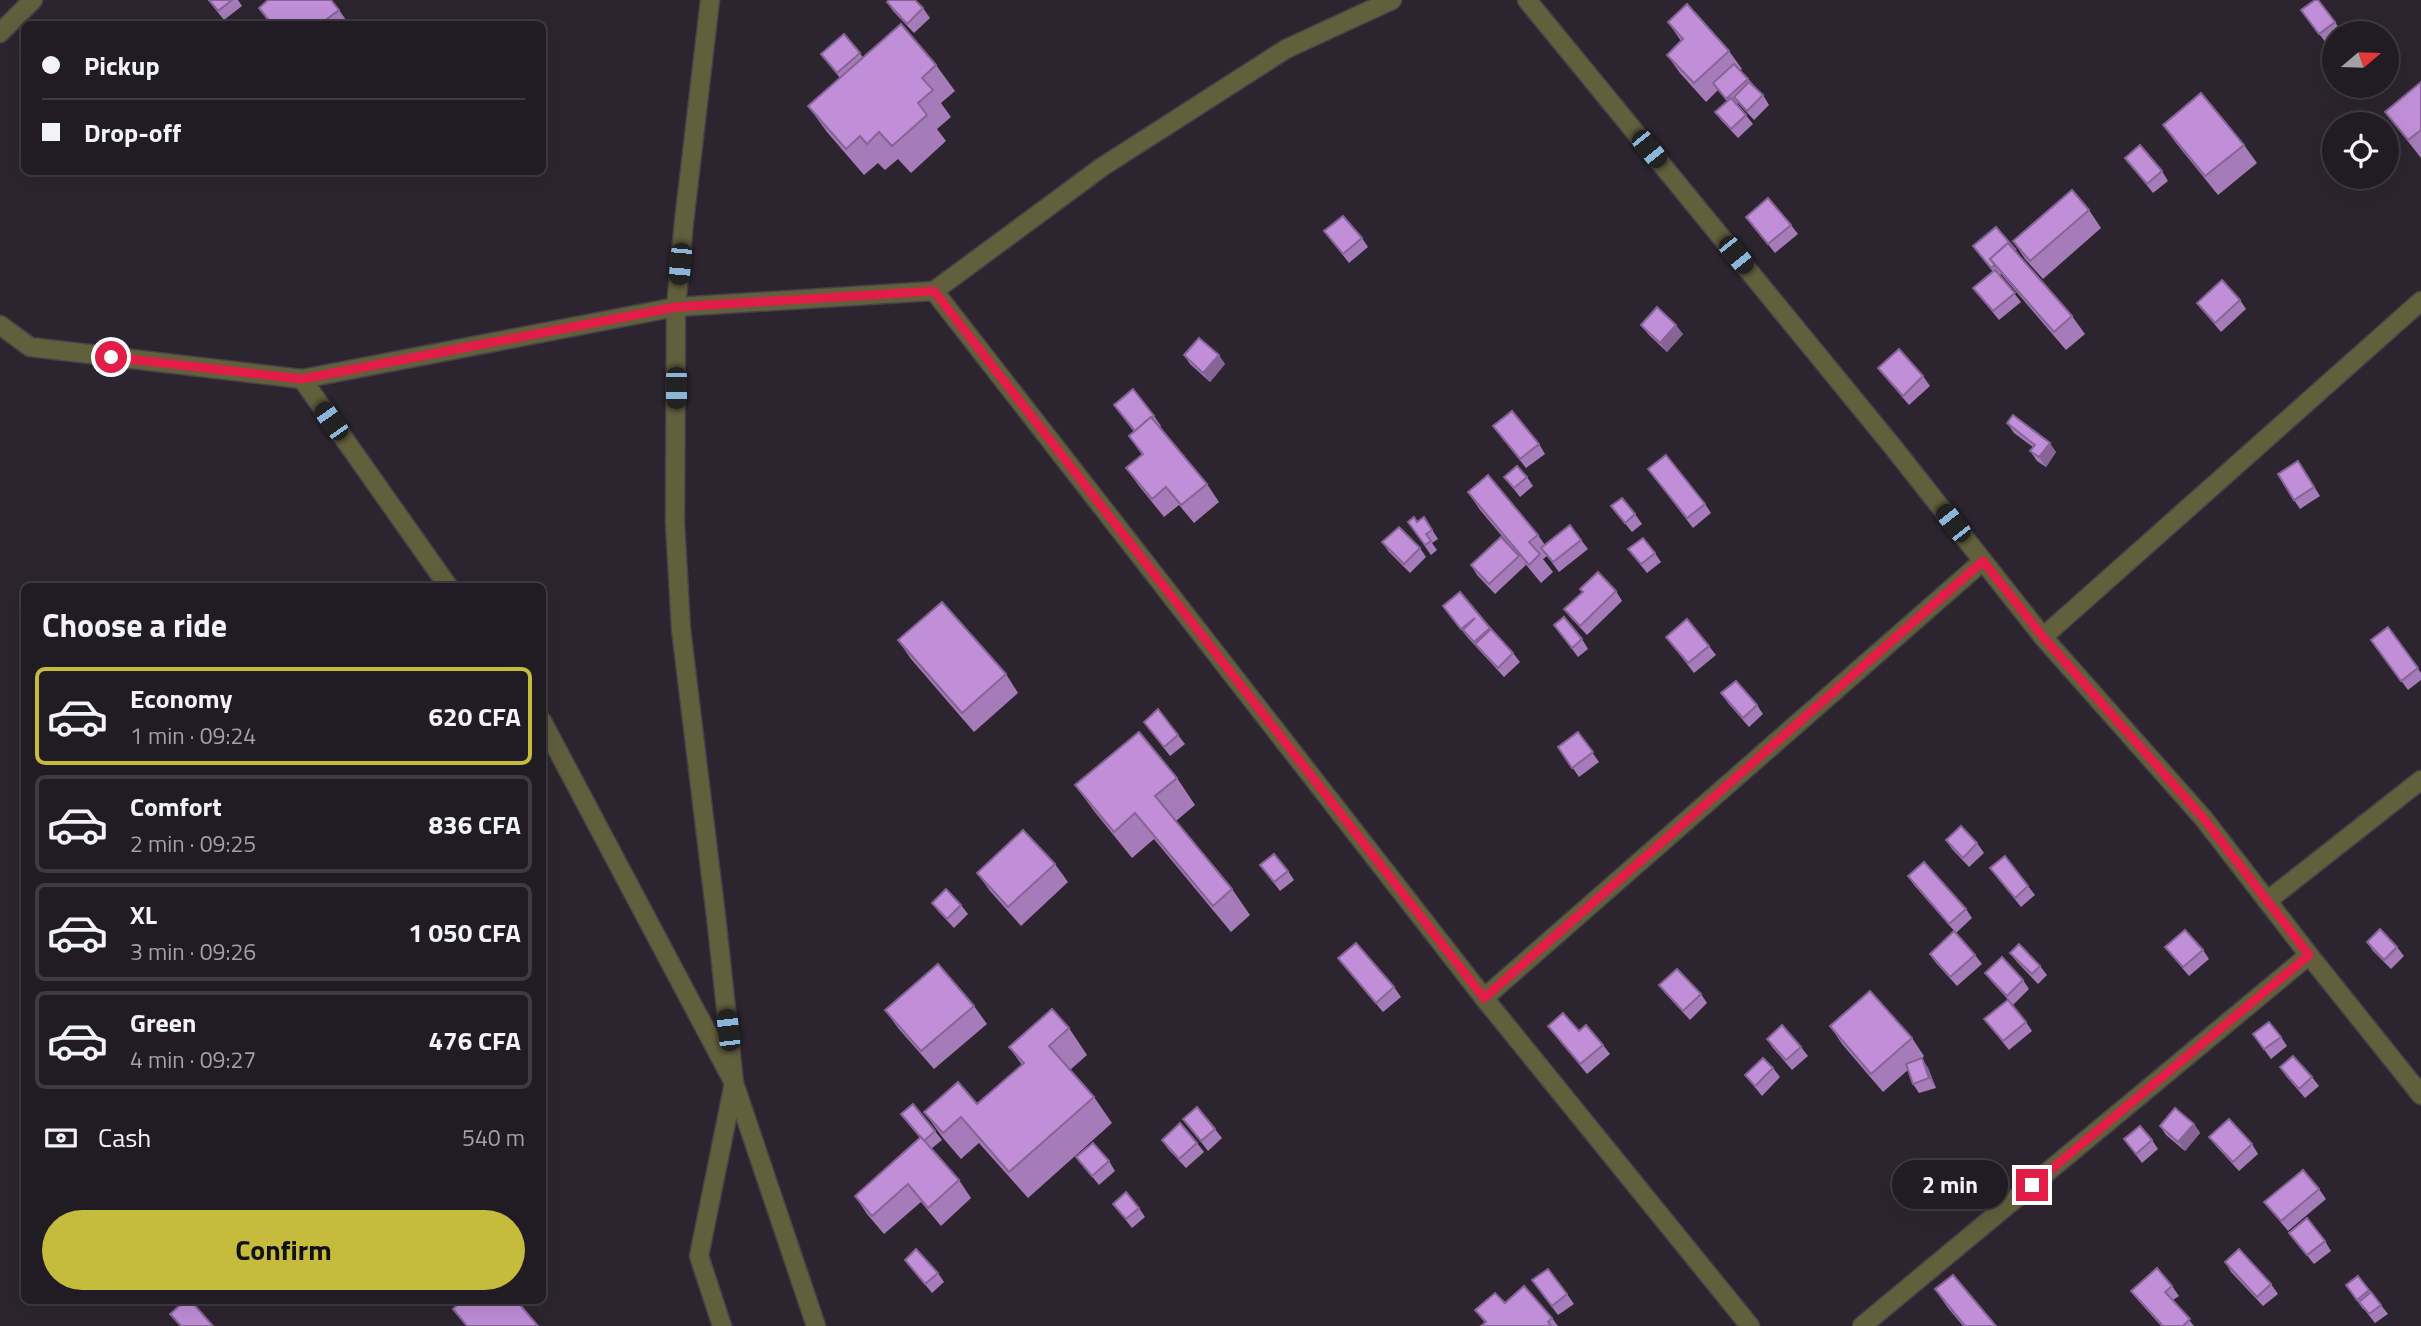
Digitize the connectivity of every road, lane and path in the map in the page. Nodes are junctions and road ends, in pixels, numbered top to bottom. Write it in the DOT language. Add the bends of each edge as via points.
graph roads {
  1 [pos="33,0"];
  2 [pos="710,0"];
  3 [pos="1392,0"];
  4 [pos="1527,0"];
  5 [pos="0,33"];
  6 [pos="934,291"];
  7 [pos="2421,301"];
  8 [pos="676,307"];
  9 [pos="0,325"];
  10 [pos="302,379"];
  11 [pos="1983,561"];
  12 [pos="446,583"];
  13 [pos="2043,637"];
  14 [pos="546,729"];
  15 [pos="2421,780"];
  16 [pos="2267,901"];
  17 [pos="2309,955"];
  18 [pos="1484,998"];
  19 [pos="734,1083"];
  20 [pos="2421,1095"];
  21 [pos="722,1326"];
  22 [pos="816,1326"];
  23 [pos="1750,1326"];
  24 [pos="1862,1326"];
  1 -- 5 [label="street"];
  2 -- 8 [label="street"];
  3 -- 6 [label="street" via="1286,49 1102,167"];
  4 -- 11 [label="street"];
  6 -- 8 [label="street"];
  6 -- 18 [label="street"];
  7 -- 13 [label="street"];
  8 -- 10 [label="street"];
  8 -- 19 [label="street" via="675,523 681,629"];
  9 -- 10 [label="street" via="30,347"];
  10 -- 12 [label="street"];
  11 -- 13 [label="street"];
  11 -- 18 [label="street"];
  13 -- 16 [label="street" via="2204,819"];
  14 -- 19 [label="street"];
  15 -- 16 [label="street"];
  16 -- 17 [label="street"];
  17 -- 20 [label="street"];
  17 -- 24 [label="street"];
  18 -- 23 [label="street"];
  19 -- 21 [label="street" via="699,1256"];
  19 -- 22 [label="street"];
}
